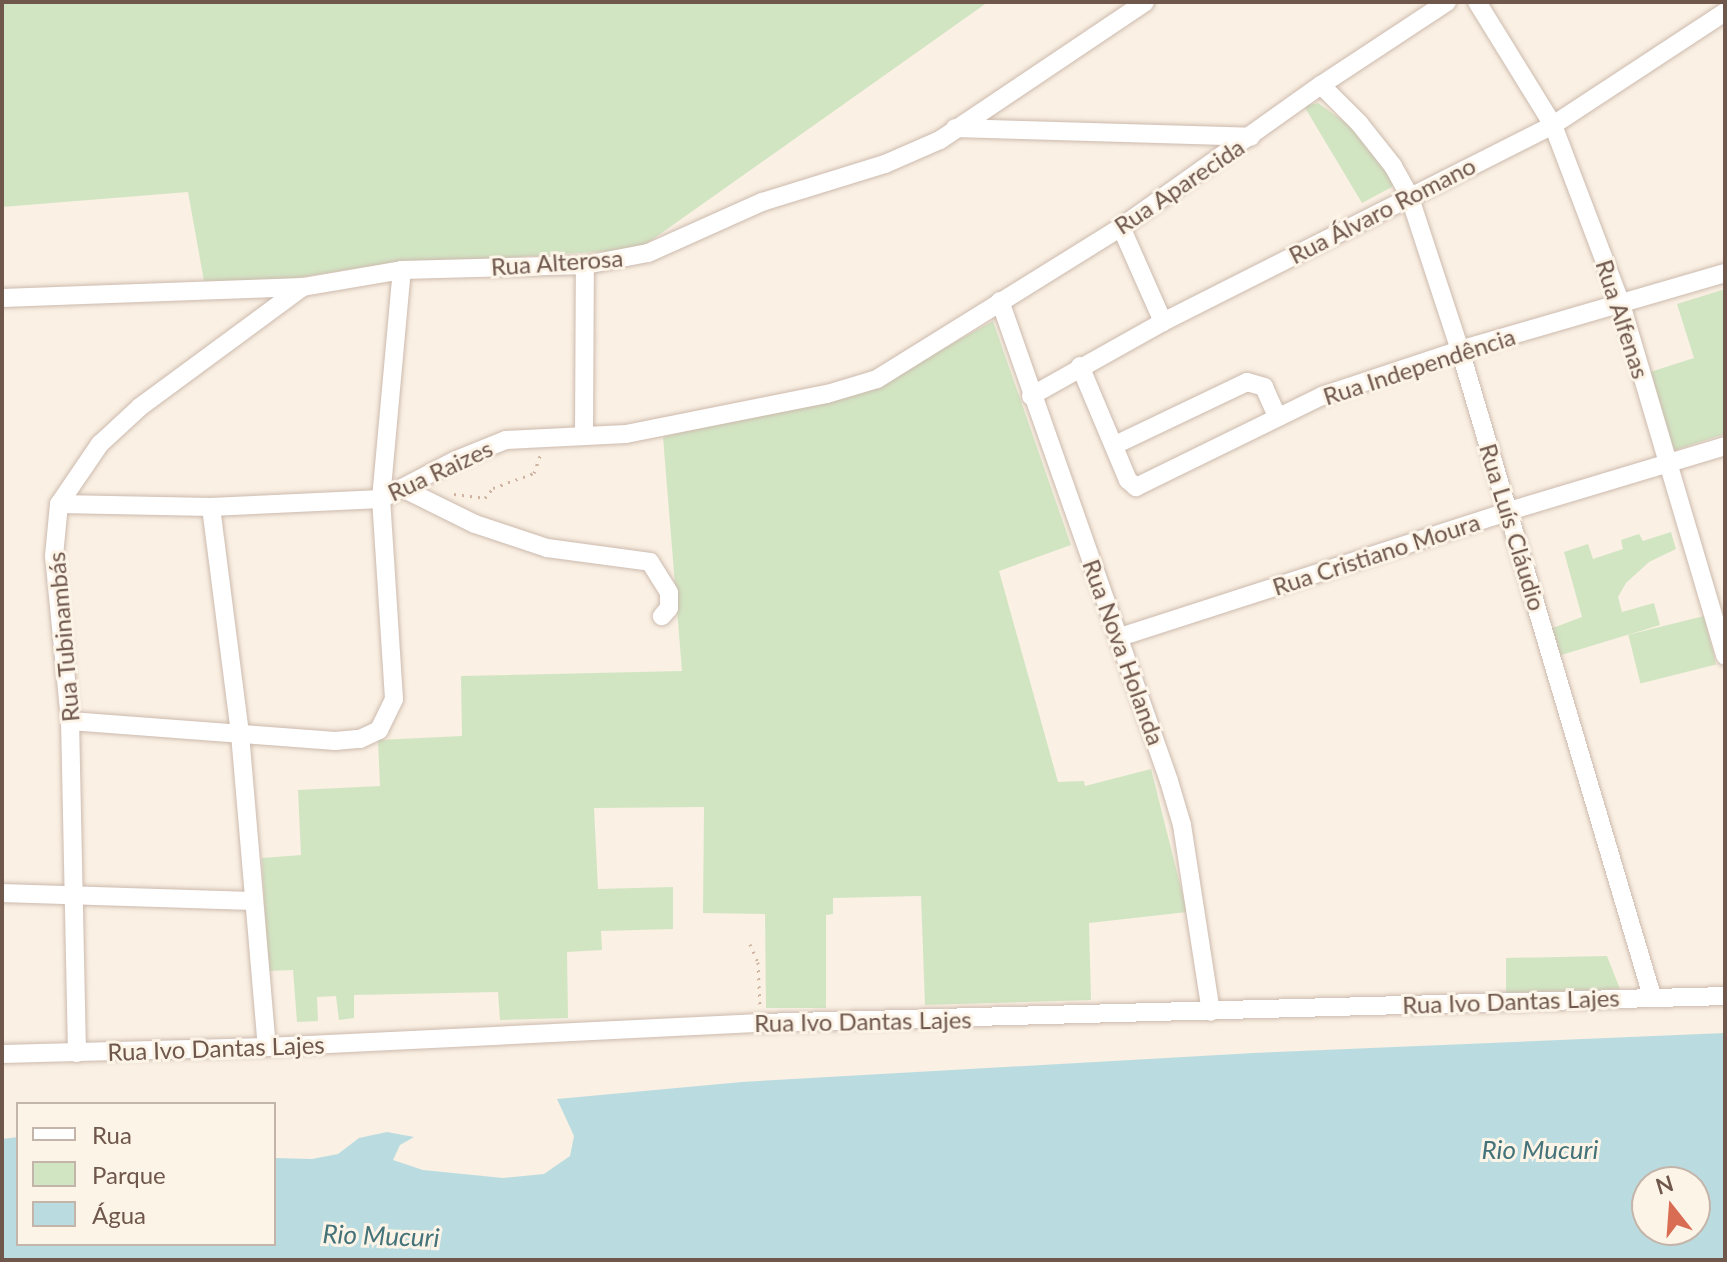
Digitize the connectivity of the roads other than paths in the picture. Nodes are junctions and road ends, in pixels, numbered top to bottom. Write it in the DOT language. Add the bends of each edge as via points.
graph roads {
  1 [pos="1145,2"];
  2 [pos="1447,2"];
  3 [pos="1477,2"];
  4 [pos="1725,12"];
  5 [pos="1321,85"];
  6 [pos="1553,125"];
  7 [pos="955,128"];
  8 [pos="1251,137"];
  9 [pos="1409,195"];
  10 [pos="1121,227"];
  11 [pos="585,265"];
  12 [pos="402,270"];
  13 [pos="1725,273"];
  14 [pos="303,287"];
  15 [pos="2,298"];
  16 [pos="1000,301"];
  17 [pos="1621,304"];
  18 [pos="1163,322"];
  19 [pos="1460,350"];
  20 [pos="905,362"];
  21 [pos="1080,366"];
  22 [pos="1031,396"];
  23 [pos="1277,416"];
  24 [pos="584,434"];
  25 [pos="1115,445"];
  26 [pos="1725,446"];
  27 [pos="1668,465"];
  28 [pos="402,488"];
  29 [pos="381,499"];
  30 [pos="59,504"];
  31 [pos="211,507"];
  32 [pos="1509,511"];
  33 [pos="662,616"];
  34 [pos="1120,637"];
  35 [pos="1725,656"];
  36 [pos="70,721"];
  37 [pos="240,734"];
  38 [pos="2,893"];
  39 [pos="76,894"];
  40 [pos="252,901"];
  41 [pos="1652,996"];
  42 [pos="1725,996"];
  43 [pos="1211,1012"];
  44 [pos="267,1047"];
  45 [pos="77,1053"];
  46 [pos="2,1054"];
  1 -- 7 [label="street, Rua Alterosa"];
  2 -- 5 [label="street, Rua Aparecida"];
  3 -- 6 [label="street, Rua Alfenas"];
  4 -- 6 [label="street, Rua Álvaro Romano"];
  5 -- 8 [label="street, Rua Aparecida"];
  5 -- 9 [label="street, Rua Luís Cláudio" via="1359,123"];
  6 -- 9 [label="street, Rua Álvaro Romano"];
  6 -- 17 [label="street, Rua Alfenas"];
  7 -- 8 [label="street"];
  7 -- 11 [label="street, Rua Alterosa" via="885,164 762,202 648,253"];
  8 -- 10 [label="street, Rua Aparecida"];
  9 -- 18 [label="street, Rua Álvaro Romano"];
  9 -- 19 [label="street, Rua Luís Cláudio"];
  10 -- 16 [label="street, Rua Aparecida"];
  10 -- 18 [label="street"];
  11 -- 12 [label="street, Rua Alterosa"];
  11 -- 24 [label="street"];
  12 -- 14 [label="street, Rua Alterosa"];
  12 -- 29 [label="street"];
  13 -- 17 [label="street, Rua Independência"];
  14 -- 15 [label="street, Rua Alterosa"];
  14 -- 30 [label="street, Rua Tubinambás" via="140,407 100,444"];
  16 -- 20 [label="street, Rua Aparecida"];
  16 -- 22 [label="street, Rua Nova Holanda"];
  17 -- 19 [label="street, Rua Independência"];
  17 -- 27 [label="street, Rua Alfenas"];
  18 -- 21 [label="street, Rua Álvaro Romano"];
  19 -- 23 [label="street, Rua Independência"];
  19 -- 32 [label="street, Rua Luís Cláudio"];
  20 -- 24 [label="street, Rua Raizes" via="877,379 827,394 626,434"];
  21 -- 22 [label="street, Rua Álvaro Romano"];
  21 -- 25 [label="street"];
  22 -- 34 [label="street, Rua Nova Holanda"];
  23 -- 25 [label="street" via="1264,387 1247,382"];
  23 -- 25 [label="street, Rua Independência" via="1136,487 1128,480"];
  24 -- 28 [label="street, Rua Raizes" via="506,440"];
  26 -- 27 [label="street, Rua Cristiano Moura"];
  27 -- 32 [label="street, Rua Cristiano Moura"];
  27 -- 35 [label="street, Rua Alfenas"];
  28 -- 29 [label="street, Rua Raizes"];
  28 -- 33 [label="street" via="475,524 547,548 650,562 669,593 669,608"];
  29 -- 31 [label="street, Rua Raizes"];
  29 -- 37 [label="street" via="394,699 379,730 360,739 335,741"];
  30 -- 31 [label="street, Rua Raizes"];
  30 -- 36 [label="street, Rua Tubinambás" via="54,556"];
  31 -- 37 [label="street"];
  32 -- 34 [label="street, Rua Cristiano Moura"];
  32 -- 41 [label="street, Rua Luís Cláudio"];
  34 -- 43 [label="street, Rua Nova Holanda" via="1182,825"];
  36 -- 37 [label="street"];
  36 -- 39 [label="street, Rua Tubinambás"];
  37 -- 40 [label="street"];
  38 -- 39 [label="street"];
  39 -- 40 [label="street"];
  39 -- 45 [label="street, Rua Tubinambás"];
  40 -- 44 [label="street"];
  41 -- 42 [label="street, Rua Ivo Dantas Lajes"];
  41 -- 43 [label="street, Rua Ivo Dantas Lajes"];
  43 -- 44 [label="street, Rua Ivo Dantas Lajes" via="760,1023"];
  44 -- 45 [label="street, Rua Ivo Dantas Lajes"];
  45 -- 46 [label="street, Rua Ivo Dantas Lajes"];
}
